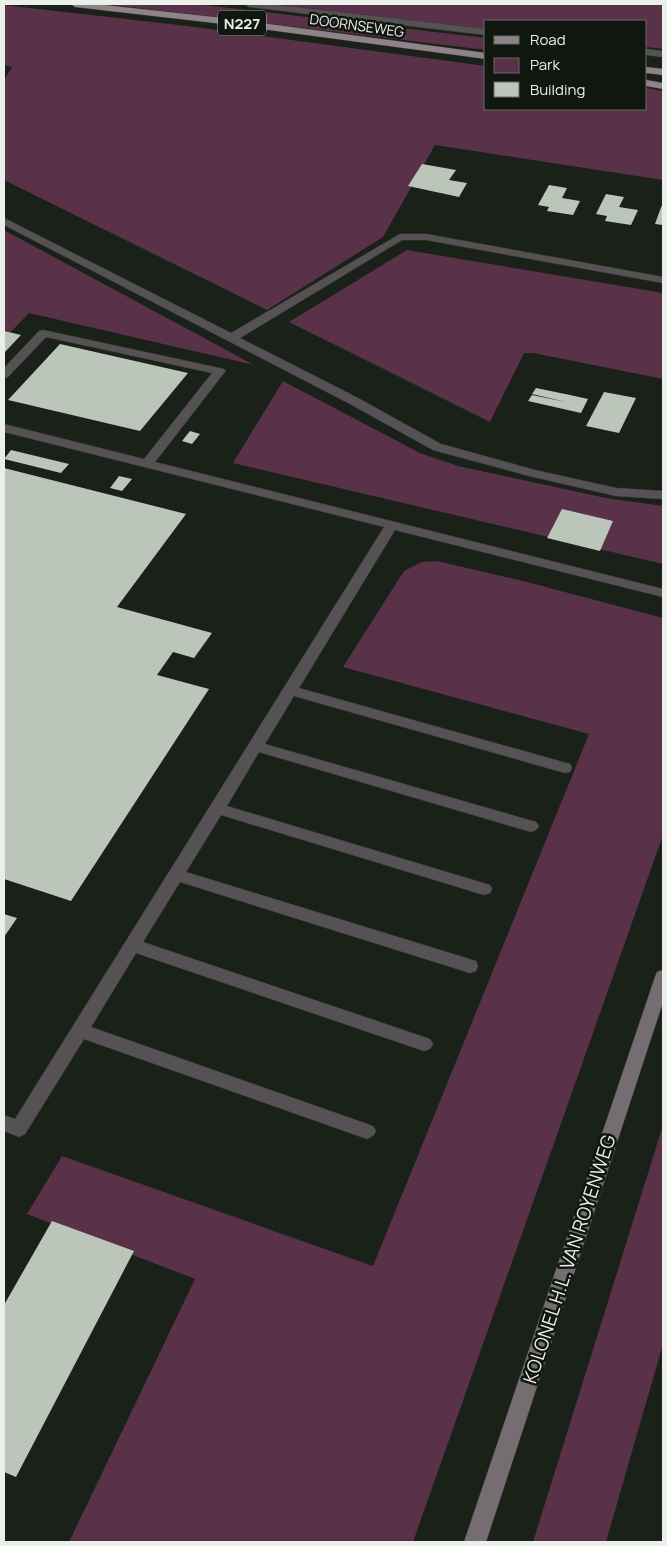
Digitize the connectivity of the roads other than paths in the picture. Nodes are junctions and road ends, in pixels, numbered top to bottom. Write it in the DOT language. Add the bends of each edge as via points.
graph roads {
  1 [pos="75,4"];
  2 [pos="249,4"];
  3 [pos="484,32"];
  4 [pos="647,52"];
  5 [pos="663,54"];
  6 [pos="484,56"];
  7 [pos="647,70"];
  8 [pos="663,72"];
  9 [pos="647,83"];
  10 [pos="663,86"];
  11 [pos="4,221"];
  12 [pos="663,280"];
  13 [pos="231,338"];
  14 [pos="4,375"];
  15 [pos="4,428"];
  16 [pos="148,463"];
  17 [pos="663,495"];
  18 [pos="392,525"];
  19 [pos="663,593"];
  20 [pos="290,690"];
  21 [pos="255,746"];
  22 [pos="564,768"];
  23 [pos="216,808"];
  24 [pos="531,826"];
  25 [pos="175,875"];
  26 [pos="484,889"];
  27 [pos="132,945"];
  28 [pos="470,966"];
  29 [pos="663,977"];
  30 [pos="79,1030"];
  31 [pos="424,1044"];
  32 [pos="4,1123"];
  33 [pos="367,1131"];
  34 [pos="475,1542"];
  1 -- 6 [label="main road, DOORNSEWEG / N227"];
  2 -- 3 [label="street, DOORNSEWEG"];
  4 -- 5 [label="street"];
  7 -- 8 [label="main road"];
  9 -- 10 [label="main road"];
  11 -- 13 [label="street"];
  12 -- 13 [label="street" via="426,237 400,237"];
  13 -- 17 [label="street" via="438,446 616,492"];
  14 -- 16 [label="street" via="43,333 220,371"];
  15 -- 16 [label="street"];
  16 -- 18 [label="street"];
  18 -- 19 [label="street"];
  18 -- 20 [label="street"];
  20 -- 21 [label="street"];
  20 -- 22 [label="street"];
  21 -- 23 [label="street"];
  21 -- 24 [label="street"];
  23 -- 25 [label="street"];
  23 -- 26 [label="street"];
  25 -- 27 [label="street"];
  25 -- 28 [label="street"];
  27 -- 30 [label="street"];
  27 -- 31 [label="street"];
  29 -- 34 [label="street, KOLONEL H.L. VAN ROYENWEG"];
  30 -- 32 [label="street" via="19,1129"];
  30 -- 33 [label="street"];
}
